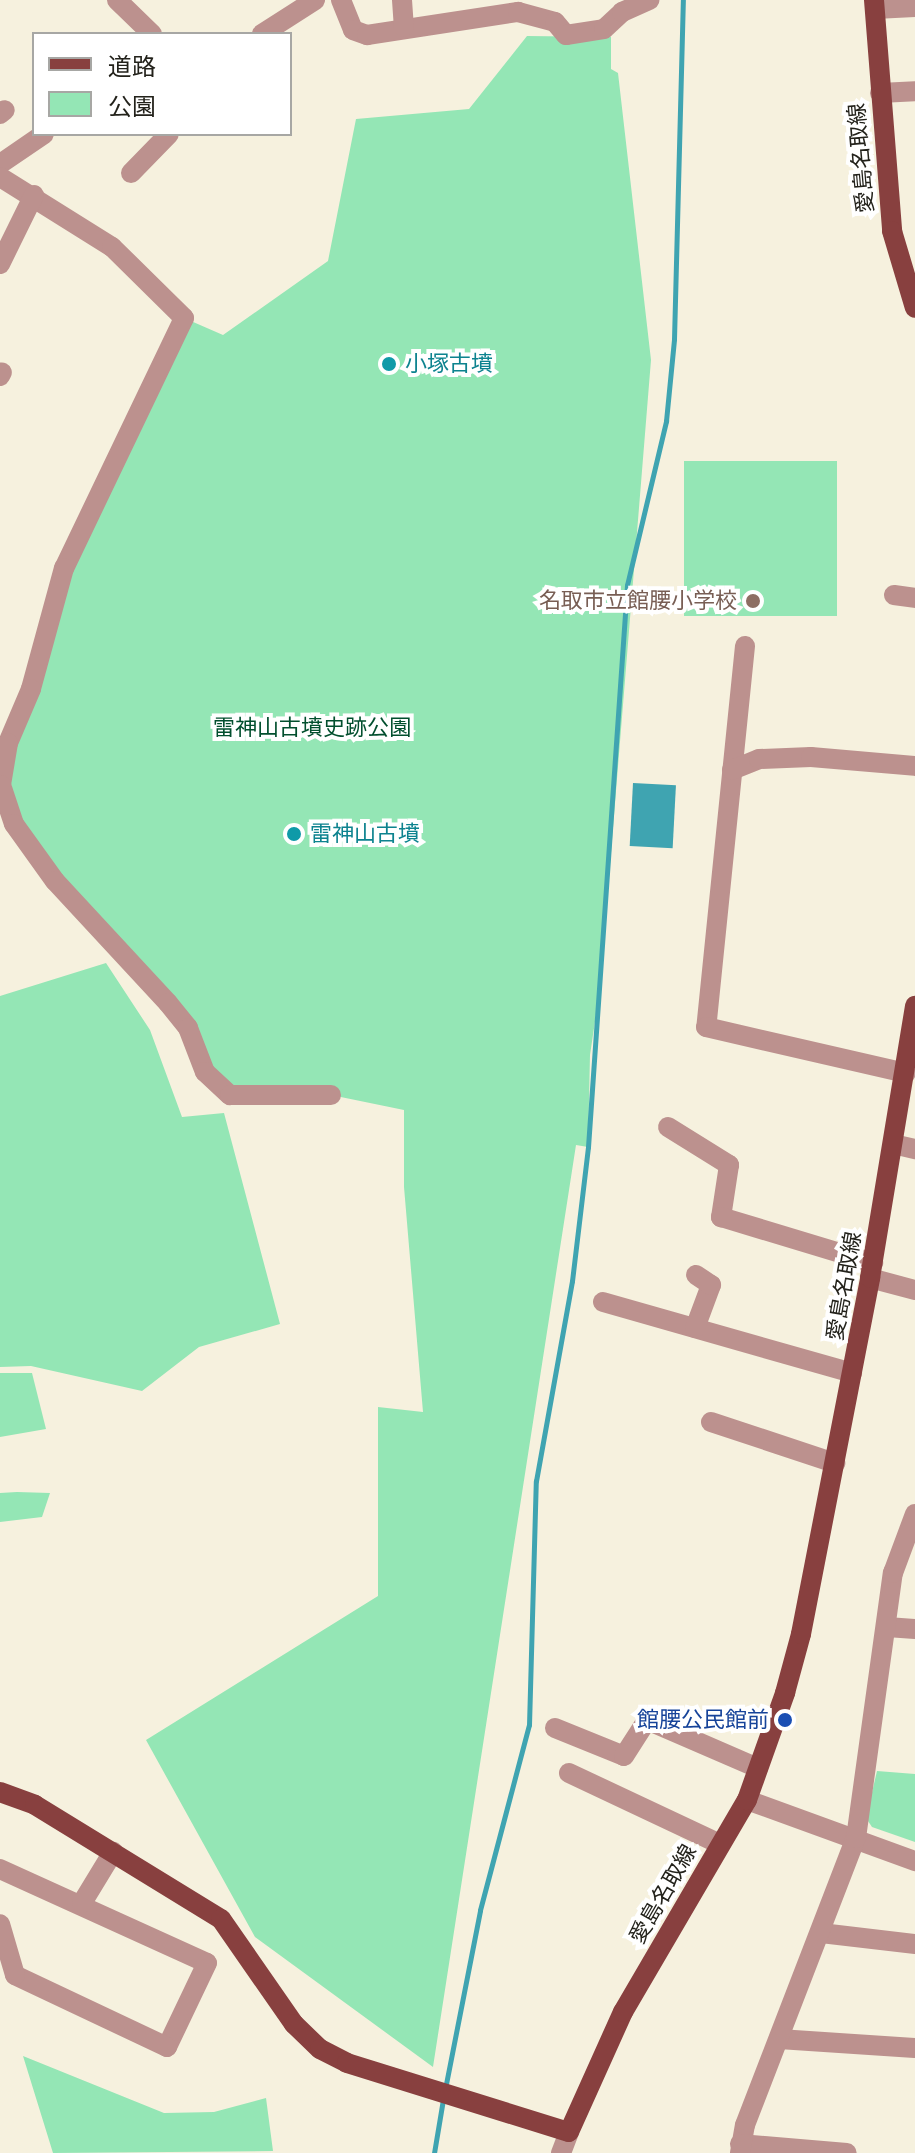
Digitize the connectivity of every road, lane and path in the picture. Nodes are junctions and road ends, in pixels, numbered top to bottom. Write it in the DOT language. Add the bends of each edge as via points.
graph roads {
  1 [pos="315,0"];
  2 [pos="341,0"];
  3 [pos="402,0"];
  4 [pos="649,0"];
  5 [pos="131,3"];
  6 [pos="874,4"];
  7 [pos="503,7"];
  8 [pos="915,7"];
  9 [pos="404,27"];
  10 [pos="147,32"];
  11 [pos="265,32"];
  12 [pos="915,91"];
  13 [pos="880,93"];
  14 [pos="41,136"];
  15 [pos="167,136"];
  16 [pos="0,164"];
  17 [pos="131,173"];
  18 [pos="0,177"];
  19 [pos="34,195"];
  20 [pos="0,264"];
  21 [pos="915,308"];
  22 [pos="745,646"];
  23 [pos="915,766"];
  24 [pos="732,770"];
  25 [pos="915,1006"];
  26 [pos="906,1073"];
  27 [pos="331,1095"];
  28 [pos="668,1127"];
  29 [pos="893,1144"];
  30 [pos="915,1149"];
  31 [pos="872,1270"];
  32 [pos="696,1275"];
  33 [pos="915,1290"];
  34 [pos="603,1302"];
  35 [pos="695,1328"];
  36 [pos="852,1373"];
  37 [pos="711,1422"];
  38 [pos="835,1463"];
  39 [pos="914,1517"];
  40 [pos="887,1627"];
  41 [pos="915,1629"];
  42 [pos="555,1728"];
  43 [pos="758,1768"];
  44 [pos="569,1773"];
  45 [pos="0,1792"];
  46 [pos="747,1800"];
  47 [pos="856,1838"];
  48 [pos="720,1844"];
  49 [pos="113,1852"];
  50 [pos="915,1861"];
  51 [pos="0,1869"];
  52 [pos="82,1903"];
  53 [pos="0,1924"];
  54 [pos="821,1933"];
  55 [pos="915,1944"];
  56 [pos="779,2039"];
  57 [pos="915,2048"];
  58 [pos="569,2132"];
  59 [pos="740,2148"];
  60 [pos="561,2153"];
  61 [pos="839,2153"];
  62 [pos="847,2153"];
  1 -- 11 [label="street"];
  2 -- 9 [label="street" via="353,30 367,35"];
  3 -- 9 [label="street"];
  4 -- 7 [label="street" via="622,12 604,29 566,35 555,22"];
  5 -- 10 [label="street"];
  6 -- 8 [label="street"];
  6 -- 13 [label="main road, 愛島名取線"];
  7 -- 9 [label="street"];
  12 -- 13 [label="street"];
  13 -- 21 [label="main road, 愛島名取線" via="892,231"];
  14 -- 16 [label="street"];
  15 -- 17 [label="street"];
  18 -- 19 [label="street"];
  19 -- 20 [label="street"];
  19 -- 27 [label="street" via="112,247 184,318 64,568 31,689 8,743 1,785 14,824 55,881 188,1028 205,1072 230,1095"];
  22 -- 24 [label="street"];
  23 -- 24 [label="street" via="811,757 759,759"];
  24 -- 26 [label="street" via="706,1027"];
  25 -- 26 [label="main road, 愛島名取線"];
  26 -- 29 [label="main road, 愛島名取線"];
  28 -- 31 [label="street" via="729,1165 721,1217"];
  29 -- 30 [label="street"];
  29 -- 31 [label="main road, 愛島名取線"];
  31 -- 33 [label="street"];
  31 -- 36 [label="main road, 愛島名取線"];
  32 -- 35 [label="street" via="711,1285"];
  34 -- 35 [label="street"];
  35 -- 36 [label="street"];
  36 -- 38 [label="main road, 愛島名取線"];
  37 -- 38 [label="street"];
  38 -- 43 [label="main road, 愛島名取線" via="801,1634"];
  39 -- 40 [label="street" via="893,1573"];
  40 -- 41 [label="street"];
  40 -- 47 [label="street"];
  42 -- 43 [label="street" via="624,1756 647,1720"];
  43 -- 46 [label="main road, 愛島名取線"];
  44 -- 48 [label="street"];
  45 -- 49 [label="main road" via="35,1805"];
  46 -- 47 [label="street"];
  46 -- 48 [label="main road, 愛島名取線"];
  47 -- 50 [label="street"];
  47 -- 54 [label="street"];
  48 -- 58 [label="main road, 愛島名取線" via="623,2012"];
  49 -- 52 [label="street"];
  49 -- 58 [label="main road" via="221,1919 294,2024 320,2049 347,2063"];
  51 -- 52 [label="street"];
  52 -- 53 [label="street" via="207,1963 167,2047 15,1975"];
  54 -- 55 [label="street"];
  54 -- 56 [label="street"];
  56 -- 57 [label="street"];
  56 -- 59 [label="street"];
  58 -- 60 [label="street"];
  59 -- 61 [label="street"];
  61 -- 62 [label="street"];
}
